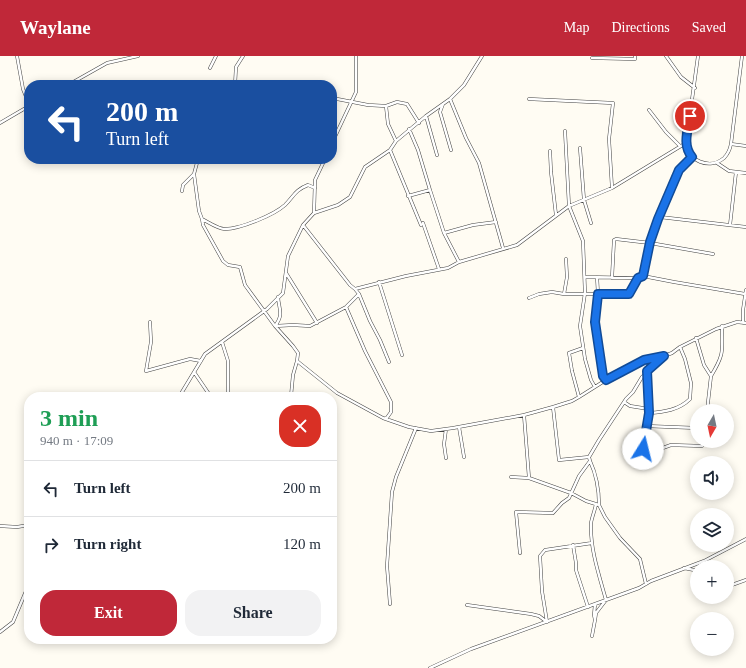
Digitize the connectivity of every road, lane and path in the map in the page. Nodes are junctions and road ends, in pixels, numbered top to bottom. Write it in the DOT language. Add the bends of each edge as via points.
graph roads {
  1 [pos="17,56"];
  2 [pos="138,56"];
  3 [pos="216,56"];
  4 [pos="243,56"];
  5 [pos="356,56"];
  6 [pos="482,56"];
  7 [pos="635,56"];
  8 [pos="666,56"];
  9 [pos="698,56"];
  10 [pos="742,56"];
  11 [pos="592,58"];
  12 [pos="210,68"];
  13 [pos="77,80"];
  14 [pos="235,80"];
  15 [pos="695,88"];
  16 [pos="24,92"];
  17 [pos="337,99"];
  18 [pos="450,99"];
  19 [pos="529,99"];
  20 [pos="351,102"];
  21 [pos="443,104"];
  22 [pos="386,106"];
  23 [pos="24,108"];
  24 [pos="649,110"];
  25 [pos="426,116"];
  26 [pos="419,122"];
  27 [pos="0,123"];
  28 [pos="410,129"];
  29 [pos="565,131"];
  30 [pos="337,132"];
  31 [pos="396,141"];
  32 [pos="686,143"];
  33 [pos="732,144"];
  34 [pos="680,146"];
  35 [pos="746,146"];
  36 [pos="580,148"];
  37 [pos="390,150"];
  38 [pos="451,150"];
  39 [pos="550,151"];
  40 [pos="437,155"];
  41 [pos="692,157"];
  42 [pos="717,162"];
  43 [pos="197,164"];
  44 [pos="323,164"];
  45 [pos="736,172"];
  46 [pos="746,173"];
  47 [pos="194,174"];
  48 [pos="315,188"];
  49 [pos="612,188"];
  50 [pos="430,190"];
  51 [pos="182,191"];
  52 [pos="408,196"];
  53 [pos="584,200"];
  54 [pos="569,206"];
  55 [pos="314,213"];
  56 [pos="556,215"];
  57 [pos="660,217"];
  58 [pos="202,219"];
  59 [pos="496,222"];
  60 [pos="591,223"];
  61 [pos="303,225"];
  62 [pos="730,225"];
  63 [pos="746,227"];
  64 [pos="444,233"];
  65 [pos="650,242"];
  66 [pos="503,248"];
  67 [pos="713,254"];
  68 [pos="566,258"];
  69 [pos="459,262"];
  70 [pos="439,270"];
  71 [pos="286,273"];
  72 [pos="643,276"];
  73 [pos="585,277"];
  74 [pos="597,277"];
  75 [pos="612,278"];
  76 [pos="638,278"];
  77 [pos="379,282"];
  78 [pos="355,289"];
  79 [pos="746,290"];
  80 [pos="585,293"];
  81 [pos="359,294"];
  82 [pos="564,294"];
  83 [pos="598,294"];
  84 [pos="745,294"];
  85 [pos="278,298"];
  86 [pos="529,298"];
  87 [pos="346,307"];
  88 [pos="264,311"];
  89 [pos="150,322"];
  90 [pos="317,323"];
  91 [pos="744,323"];
  92 [pos="275,326"];
  93 [pos="722,326"];
  94 [pos="696,338"];
  95 [pos="222,342"];
  96 [pos="680,346"];
  97 [pos="583,348"];
  98 [pos="402,355"];
  99 [pos="664,356"];
  100 [pos="298,360"];
  101 [pos="201,361"];
  102 [pos="389,362"];
  103 [pos="647,371"];
  104 [pos="194,372"];
  105 [pos="711,376"];
  106 [pos="606,380"];
  107 [pos="595,387"];
  108 [pos="182,392"];
  109 [pos="208,392"];
  110 [pos="228,392"];
  111 [pos="291,392"];
  112 [pos="336,392"];
  113 [pos="337,393"];
  114 [pos="580,397"];
  115 [pos="624,402"];
  116 [pos="708,404"];
  117 [pos="553,407"];
  118 [pos="649,409"];
  119 [pos="649,413"];
  120 [pos="524,415"];
  121 [pos="386,419"];
  122 [pos="646,426"];
  123 [pos="459,427"];
  124 [pos="416,428"];
  125 [pos="690,428"];
  126 [pos="446,429"];
  127 [pos="690,446"];
  128 [pos="464,457"];
  129 [pos="589,457"];
  130 [pos="446,458"];
  131 [pos="590,461"];
  132 [pos="511,477"];
  133 [pos="529,478"];
  134 [pos="571,493"];
  135 [pos="598,505"];
  136 [pos="0,526"];
  137 [pos="24,526"];
  138 [pos="746,539"];
  139 [pos="592,543"];
  140 [pos="573,545"];
  141 [pos="520,553"];
  142 [pos="683,568"];
  143 [pos="690,569"];
  144 [pos="746,580"];
  145 [pos="646,584"];
  146 [pos="734,584"];
  147 [pos="24,596"];
  148 [pos="606,600"];
  149 [pos="390,604"];
  150 [pos="594,604"];
  151 [pos="467,605"];
  152 [pos="588,607"];
  153 [pos="596,620"];
  154 [pos="546,622"];
  155 [pos="0,632"];
  156 [pos="592,636"];
  157 [pos="430,668"];
  1 -- 16 [label="street"];
  2 -- 13 [label="street" via="107,63"];
  3 -- 12 [label="street"];
  4 -- 14 [label="street" via="236,67"];
  5 -- 20 [label="street" via="356,92"];
  6 -- 18 [label="street" via="464,85"];
  7 -- 11 [label="street"];
  8 -- 15 [label="street" via="681,77"];
  9 -- 15 [label="street"];
  10 -- 33 [label="street"];
  15 -- 32 [label="street"];
  17 -- 20 [label="street"];
  18 -- 21 [label="street"];
  18 -- 59 [label="street" via="479,163"];
  19 -- 49 [label="street" via="613,103 609,139"];
  20 -- 22 [label="street"];
  20 -- 30 [label="street"];
  21 -- 25 [label="street"];
  21 -- 38 [label="street" via="440,112"];
  22 -- 26 [label="street" via="397,102 407,104"];
  22 -- 31 [label="street" via="388,124"];
  23 -- 27 [label="street"];
  24 -- 34 [label="street"];
  25 -- 26 [label="street"];
  25 -- 40 [label="street"];
  26 -- 28 [label="street"];
  28 -- 31 [label="street"];
  28 -- 50 [label="street"];
  29 -- 54 [label="street"];
  31 -- 37 [label="street"];
  32 -- 34 [label="street"];
  32 -- 41 [label="street" via="687,151"];
  33 -- 35 [label="street"];
  33 -- 42 [label="street" via="725,157"];
  34 -- 49 [label="street"];
  36 -- 53 [label="street"];
  37 -- 52 [label="street"];
  37 -- 55 [label="street" via="365,167 350,197 338,206"];
  39 -- 56 [label="street"];
  41 -- 42 [label="street" via="705,164"];
  41 -- 57 [label="street" via="679,170"];
  42 -- 45 [label="street" via="725,169"];
  43 -- 47 [label="street"];
  44 -- 48 [label="street" via="315,180"];
  45 -- 46 [label="street"];
  45 -- 62 [label="street"];
  47 -- 51 [label="street" via="183,185"];
  47 -- 58 [label="street"];
  48 -- 55 [label="street"];
  48 -- 58 [label="street" via="308,185 300,188 274,213 244,225 224,229"];
  49 -- 53 [label="street"];
  50 -- 52 [label="street"];
  50 -- 64 [label="street"];
  52 -- 70 [label="street" via="422,224"];
  53 -- 54 [label="street"];
  53 -- 60 [label="street"];
  54 -- 56 [label="street"];
  54 -- 73 [label="street" via="583,241"];
  55 -- 61 [label="street"];
  56 -- 66 [label="street" via="517,245"];
  57 -- 62 [label="street"];
  57 -- 65 [label="street"];
  58 -- 88 [label="street" via="223,261 228,265 240,267 245,285"];
  59 -- 64 [label="street"];
  59 -- 66 [label="street"];
  61 -- 71 [label="street" via="288,256"];
  61 -- 78 [label="street"];
  62 -- 63 [label="street"];
  64 -- 69 [label="street"];
  65 -- 67 [label="street"];
  65 -- 72 [label="street"];
  65 -- 75 [label="street" via="614,240"];
  66 -- 69 [label="street"];
  68 -- 82 [label="street"];
  69 -- 70 [label="street"];
  70 -- 77 [label="street"];
  71 -- 85 [label="street" via="283,293"];
  71 -- 90 [label="street"];
  72 -- 76 [label="street"];
  72 -- 84 [label="street"];
  73 -- 74 [label="street"];
  73 -- 80 [label="street"];
  74 -- 75 [label="street"];
  74 -- 83 [label="street"];
  75 -- 76 [label="street"];
  76 -- 83 [label="street" via="629,294"];
  77 -- 78 [label="street"];
  77 -- 98 [label="street"];
  78 -- 81 [label="street"];
  79 -- 84 [label="street"];
  80 -- 82 [label="street"];
  80 -- 83 [label="street"];
  80 -- 97 [label="street" via="580,326"];
  81 -- 87 [label="street"];
  81 -- 102 [label="street"];
  82 -- 86 [label="street" via="552,292"];
  83 -- 106 [label="street" via="595,322 603,376"];
  84 -- 91 [label="street"];
  85 -- 88 [label="street"];
  85 -- 92 [label="street" via="281,314"];
  87 -- 90 [label="street"];
  87 -- 121 [label="street" via="391,402 391,412"];
  88 -- 92 [label="street"];
  88 -- 95 [label="street"];
  89 -- 101 [label="street" via="151,342 146,371 190,359"];
  90 -- 92 [label="street" via="310,326"];
  91 -- 93 [label="street"];
  92 -- 100 [label="street" via="294,346"];
  93 -- 94 [label="street"];
  93 -- 105 [label="street" via="721,357"];
  94 -- 96 [label="street"];
  94 -- 105 [label="street" via="704,364"];
  95 -- 101 [label="street" via="205,354"];
  95 -- 110 [label="street" via="228,361"];
  96 -- 99 [label="street"];
  96 -- 119 [label="street" via="691,383 690,399 685,404 666,412"];
  97 -- 107 [label="street" via="584,359"];
  97 -- 114 [label="street" via="569,353"];
  99 -- 103 [label="street"];
  99 -- 106 [label="street" via="644,360"];
  100 -- 111 [label="street"];
  100 -- 112 [label="street"];
  101 -- 104 [label="street"];
  103 -- 115 [label="street"];
  103 -- 118 [label="street"];
  104 -- 108 [label="street"];
  104 -- 109 [label="street"];
  105 -- 116 [label="street"];
  106 -- 107 [label="street"];
  107 -- 114 [label="street"];
  113 -- 121 [label="street"];
  114 -- 117 [label="street"];
  115 -- 118 [label="street" via="630,406"];
  115 -- 129 [label="street"];
  117 -- 120 [label="street"];
  117 -- 129 [label="street" via="559,460"];
  118 -- 119 [label="street"];
  119 -- 122 [label="street"];
  120 -- 123 [label="street"];
  120 -- 133 [label="street"];
  121 -- 124 [label="street"];
  122 -- 125 [label="street"];
  122 -- 127 [label="street" via="643,449"];
  123 -- 126 [label="street"];
  123 -- 128 [label="street"];
  124 -- 126 [label="street" via="431,431"];
  124 -- 149 [label="street" via="392,492 387,566"];
  126 -- 130 [label="street"];
  129 -- 131 [label="street"];
  131 -- 134 [label="street"];
  131 -- 135 [label="street" via="599,488"];
  132 -- 133 [label="street"];
  133 -- 134 [label="street"];
  134 -- 135 [label="street" via="586,502"];
  134 -- 141 [label="street" via="553,513 516,512"];
  135 -- 139 [label="street" via="591,522"];
  135 -- 145 [label="street" via="620,538 640,559"];
  136 -- 137 [label="street"];
  138 -- 142 [label="street" via="704,561"];
  139 -- 140 [label="street"];
  139 -- 148 [label="street"];
  140 -- 152 [label="street" via="576,570"];
  140 -- 154 [label="street" via="545,550 540,556"];
  142 -- 143 [label="street"];
  142 -- 145 [label="street"];
  144 -- 146 [label="street"];
  145 -- 148 [label="street"];
  147 -- 155 [label="street" via="13,622"];
  148 -- 150 [label="street"];
  148 -- 153 [label="street" via="596,613"];
  150 -- 152 [label="street"];
  150 -- 153 [label="street"];
  151 -- 154 [label="street" via="531,614"];
  152 -- 154 [label="street"];
  153 -- 156 [label="street"];
  154 -- 157 [label="street" via="472,649"];
}
